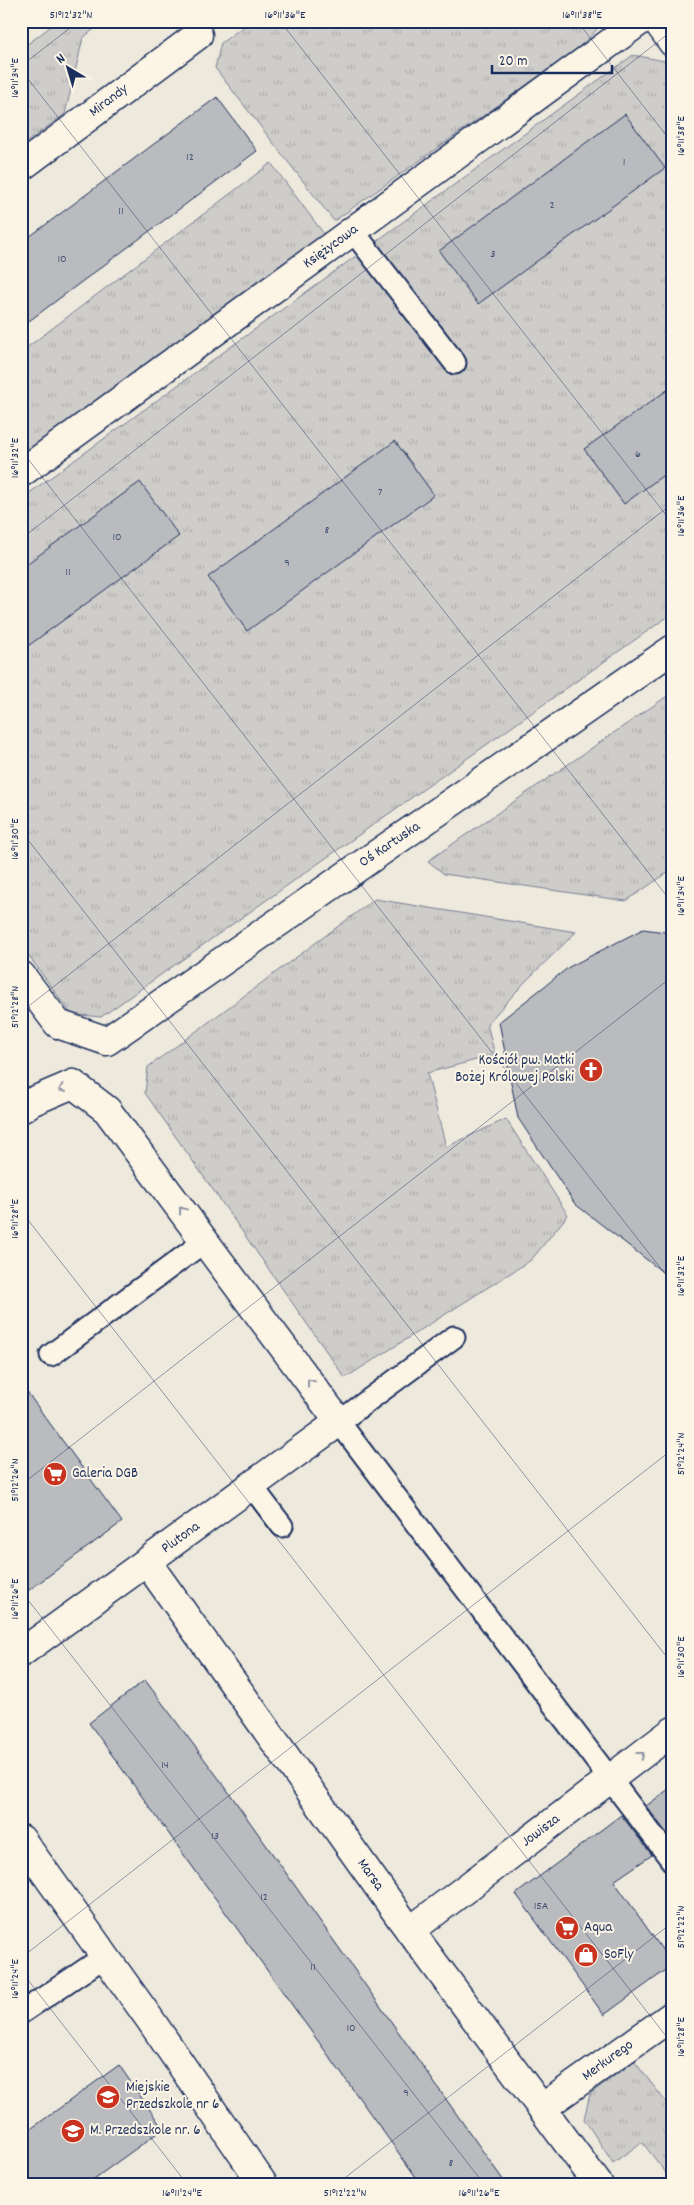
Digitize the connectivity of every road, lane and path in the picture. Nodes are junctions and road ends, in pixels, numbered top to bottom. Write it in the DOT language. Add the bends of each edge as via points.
graph roads {
  1 [pos="640,21"];
  2 [pos="657,21"];
  3 [pos="198,35"];
  4 [pos="673,43"];
  5 [pos="21,167"];
  6 [pos="353,231"];
  7 [pos="455,363"];
  8 [pos="21,473"];
  9 [pos="673,649"];
  10 [pos="21,975"];
  11 [pos="21,1109"];
  12 [pos="205,1241"];
  13 [pos="454,1337"];
  14 [pos="51,1355"];
  15 [pos="339,1422"];
  16 [pos="251,1485"];
  17 [pos="282,1526"];
  18 [pos="147,1562"];
  19 [pos="21,1653"];
  20 [pos="673,1731"];
  21 [pos="610,1779"];
  22 [pos="21,1839"];
  23 [pos="673,1862"];
  24 [pos="410,1931"];
  25 [pos="104,1957"];
  26 [pos="21,2013"];
  27 [pos="673,2015"];
  28 [pos="542,2108"];
  29 [pos="263,2184"];
  30 [pos="598,2184"];
  1 -- 6 [label="street, Księżycowa"];
  2 -- 4 [label="street"];
  3 -- 5 [label="street, Mirandy"];
  6 -- 7 [label="lane"];
  6 -- 8 [label="street, Księżycowa"];
  9 -- 10 [label="street, Oś Kartuska" via="108,1041 58,1024"];
  12 -- 11 [label="street, one-way" via="107,1110 73,1084"];
  12 -- 14 [label="lane"];
  15 -- 12 [label="street, one-way"];
  13 -- 15 [label="lane"];
  15 -- 16 [label="street, Plutona"];
  15 -- 21 [label="lane"];
  16 -- 17 [label="lane"];
  16 -- 18 [label="street, Plutona"];
  18 -- 19 [label="street, Plutona"];
  18 -- 24 [label="street, Marsa"];
  21 -- 20 [label="street, Jowisza, one-way"];
  21 -- 23 [label="lane"];
  21 -- 24 [label="street, Jowisza"];
  22 -- 25 [label="street"];
  24 -- 28 [label="street, Marsa"];
  25 -- 26 [label="lane"];
  25 -- 29 [label="street"];
  27 -- 28 [label="street, Merkurego"];
  28 -- 30 [label="street, Marsa"];
}
